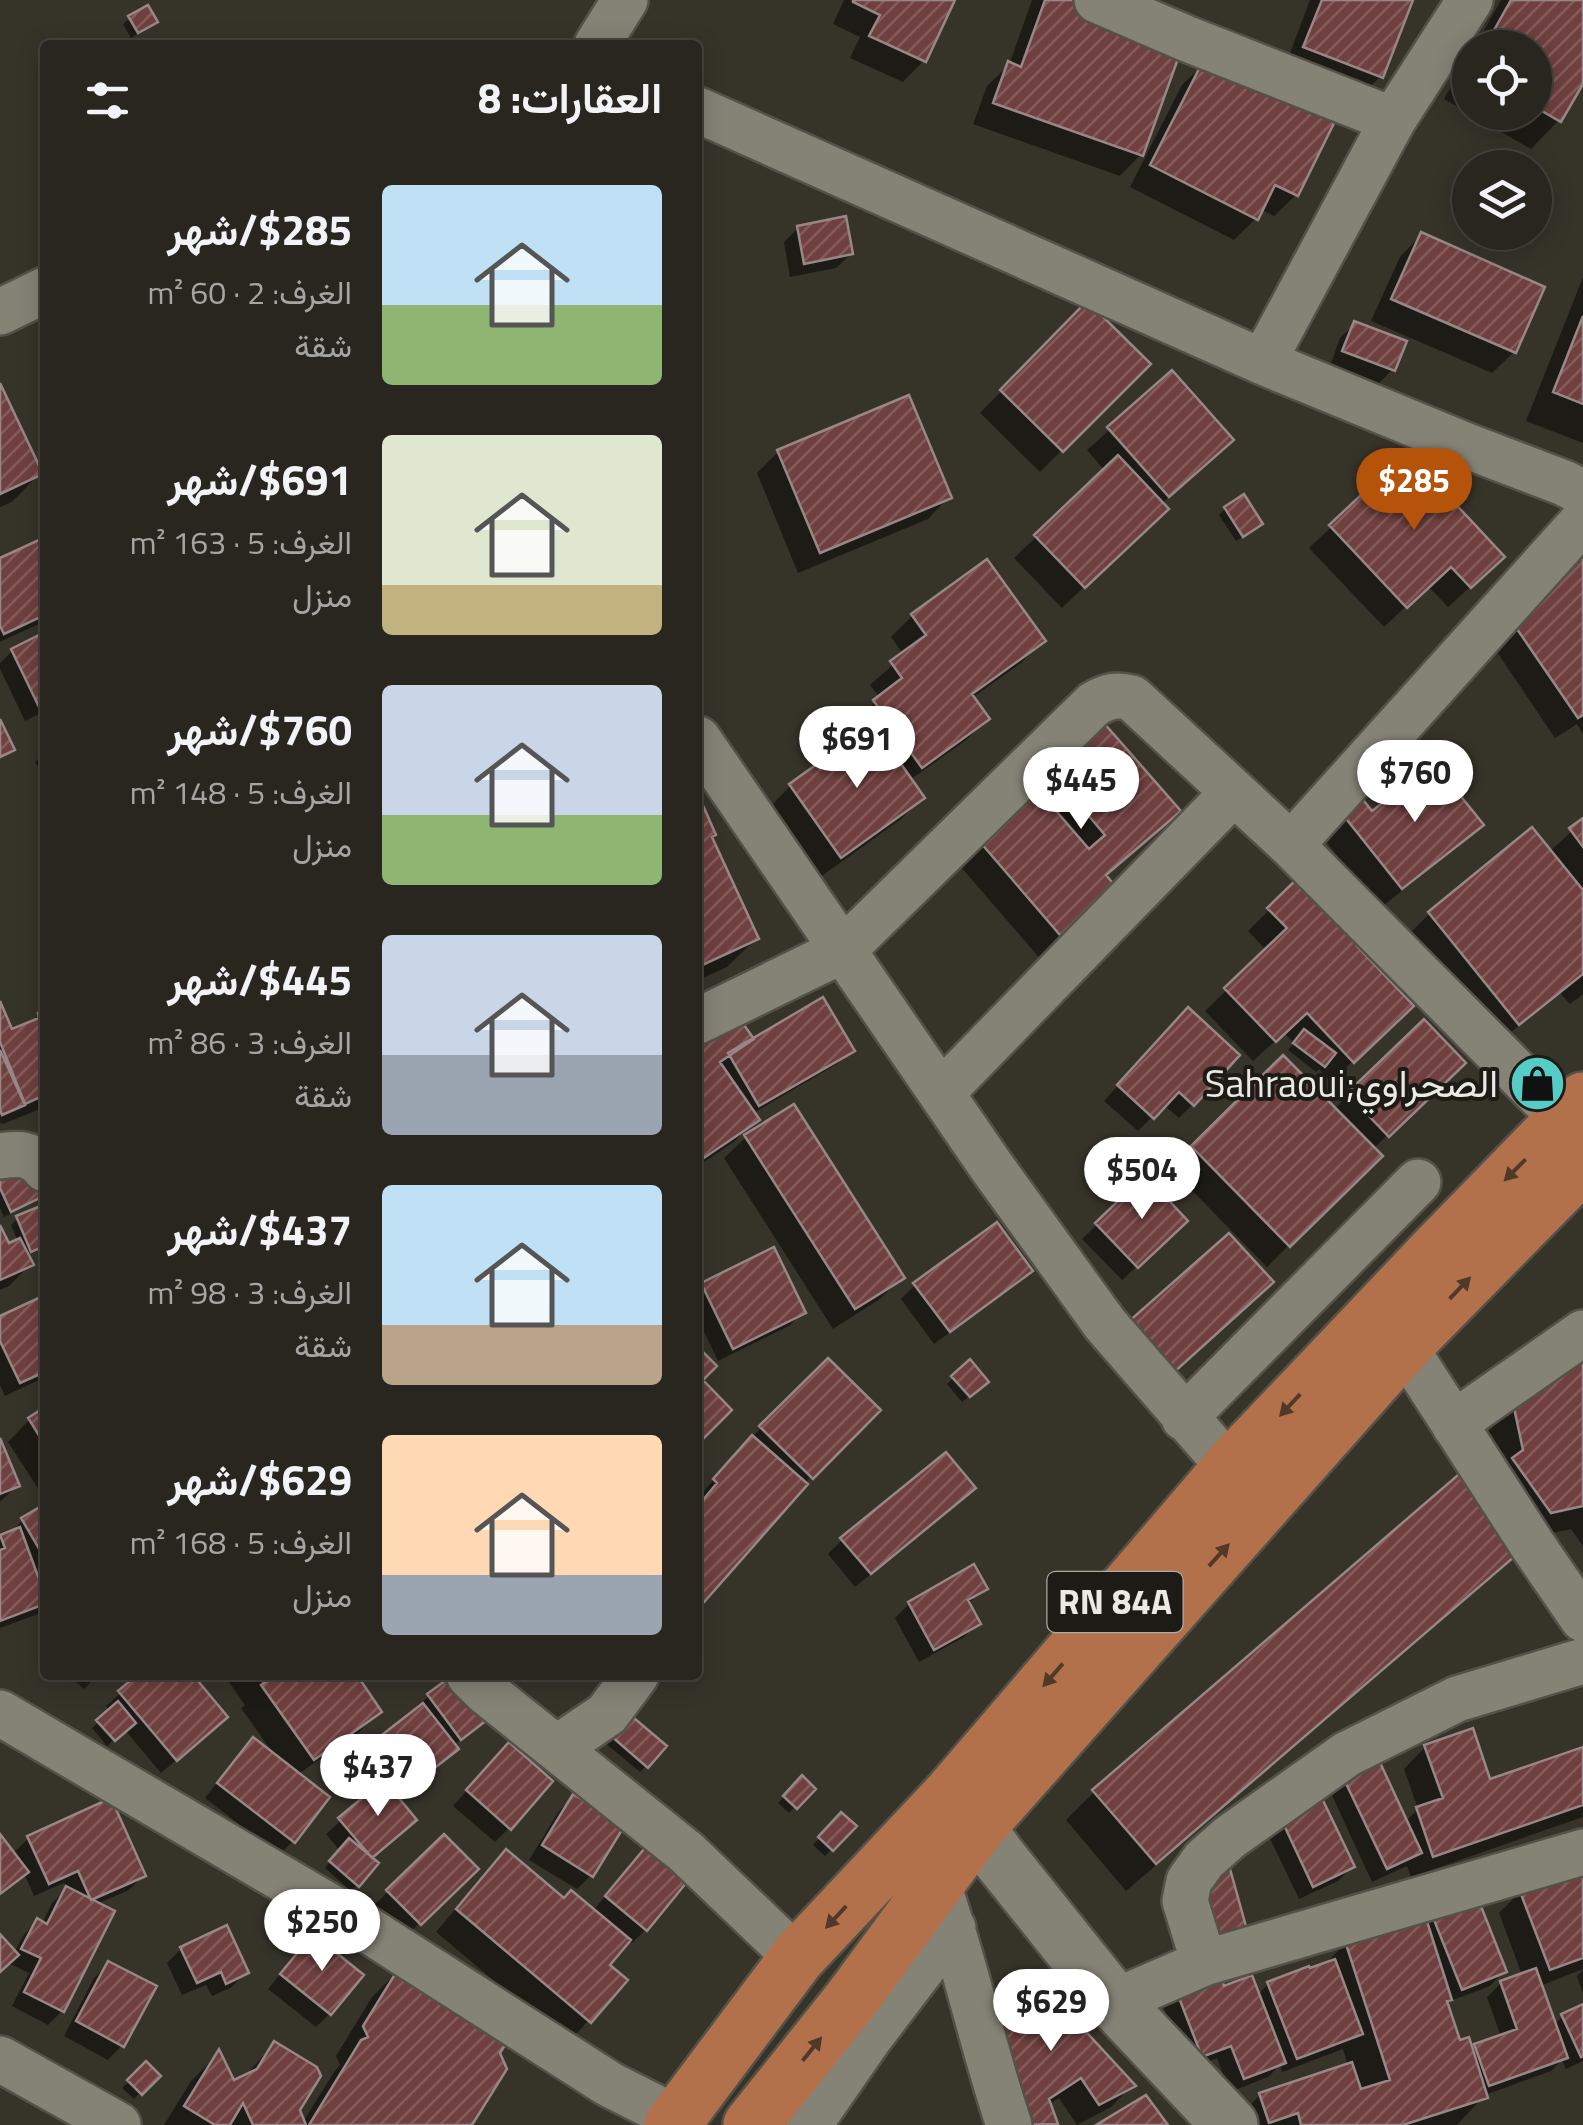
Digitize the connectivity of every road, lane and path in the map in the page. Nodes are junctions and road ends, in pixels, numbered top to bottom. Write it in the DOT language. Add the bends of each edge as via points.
graph roads {
  1 [pos="625,0"];
  2 [pos="1097,0"];
  3 [pos="1470,0"];
  4 [pos="599,40"];
  5 [pos="702,112"];
  6 [pos="1393,120"];
  7 [pos="40,292"];
  8 [pos="0,312"];
  9 [pos="1263,362"];
  10 [pos="1583,493"];
  11 [pos="1583,521"];
  12 [pos="702,745"];
  13 [pos="1234,792"];
  14 [pos="1291,845"];
  15 [pos="843,950"];
  16 [pos="702,1020"];
  17 [pos="941,1093"];
  18 [pos="1576,1128"];
  19 [pos="0,1156"];
  20 [pos="40,1164"];
  21 [pos="1418,1182"];
  22 [pos="1583,1333"];
  23 [pos="1404,1346"];
  24 [pos="1184,1418"];
  25 [pos="1455,1426"];
  26 [pos="1230,1468"];
  27 [pos="1583,1619"];
  28 [pos="1583,1661"];
  29 [pos="474,1680"];
  30 [pos="632,1680"];
  31 [pos="0,1713"];
  32 [pos="556,1748"];
  33 [pos="965,1810"];
  34 [pos="1583,1852"];
  35 [pos="945,1905"];
  36 [pos="798,1958"];
  37 [pos="1204,1963"];
  38 [pos="1114,2002"];
  39 [pos="0,2059"];
  40 [pos="674,2121"];
  41 [pos="118,2125"];
  42 [pos="752,2125"];
  43 [pos="810,2125"];
  44 [pos="1009,2125"];
  45 [pos="1230,2125"];
  1 -- 4 [label="street"];
  2 -- 6 [label="street"];
  3 -- 6 [label="street"];
  5 -- 9 [label="street"];
  6 -- 9 [label="street"];
  7 -- 8 [label="street"];
  9 -- 10 [label="street"];
  11 -- 14 [label="street"];
  12 -- 15 [label="street"];
  13 -- 14 [label="street"];
  13 -- 15 [label="street" via="1132,698 1108,696"];
  13 -- 17 [label="street"];
  14 -- 18 [label="street"];
  15 -- 16 [label="street"];
  15 -- 17 [label="street"];
  17 -- 24 [label="street" via="1105,1324"];
  23 -- 18 [label="main road, RN 84A, one-way"];
  18 -- 26 [label="main road, RN 84A, one-way"];
  19 -- 20 [label="street" via="20,1153"];
  21 -- 24 [label="street"];
  22 -- 25 [label="street"];
  23 -- 25 [label="street"];
  33 -- 23 [label="main road, RN 84A, one-way"];
  24 -- 26 [label="street"];
  25 -- 27 [label="street"];
  26 -- 33 [label="main road, RN 84A, one-way"];
  28 -- 37 [label="street" via="1457,1699 1347,1754 1230,1837 1189,1880 1186,1901"];
  29 -- 32 [label="street"];
  30 -- 32 [label="street" via="607,1714"];
  31 -- 40 [label="street" via="354,1920"];
  32 -- 36 [label="street" via="686,1852"];
  33 -- 35 [label="main road, RN 84A"];
  33 -- 36 [label="main road, RN 84A, one-way"];
  33 -- 38 [label="street"];
  34 -- 37 [label="street"];
  42 -- 35 [label="main road, RN 84A, one-way" via="850,2002"];
  35 -- 43 [label="street" via="870,2038"];
  35 -- 44 [label="street"];
  36 -- 40 [label="main road, RN 84A"];
  37 -- 38 [label="street"];
  38 -- 45 [label="street"];
  39 -- 41 [label="street"];
}
